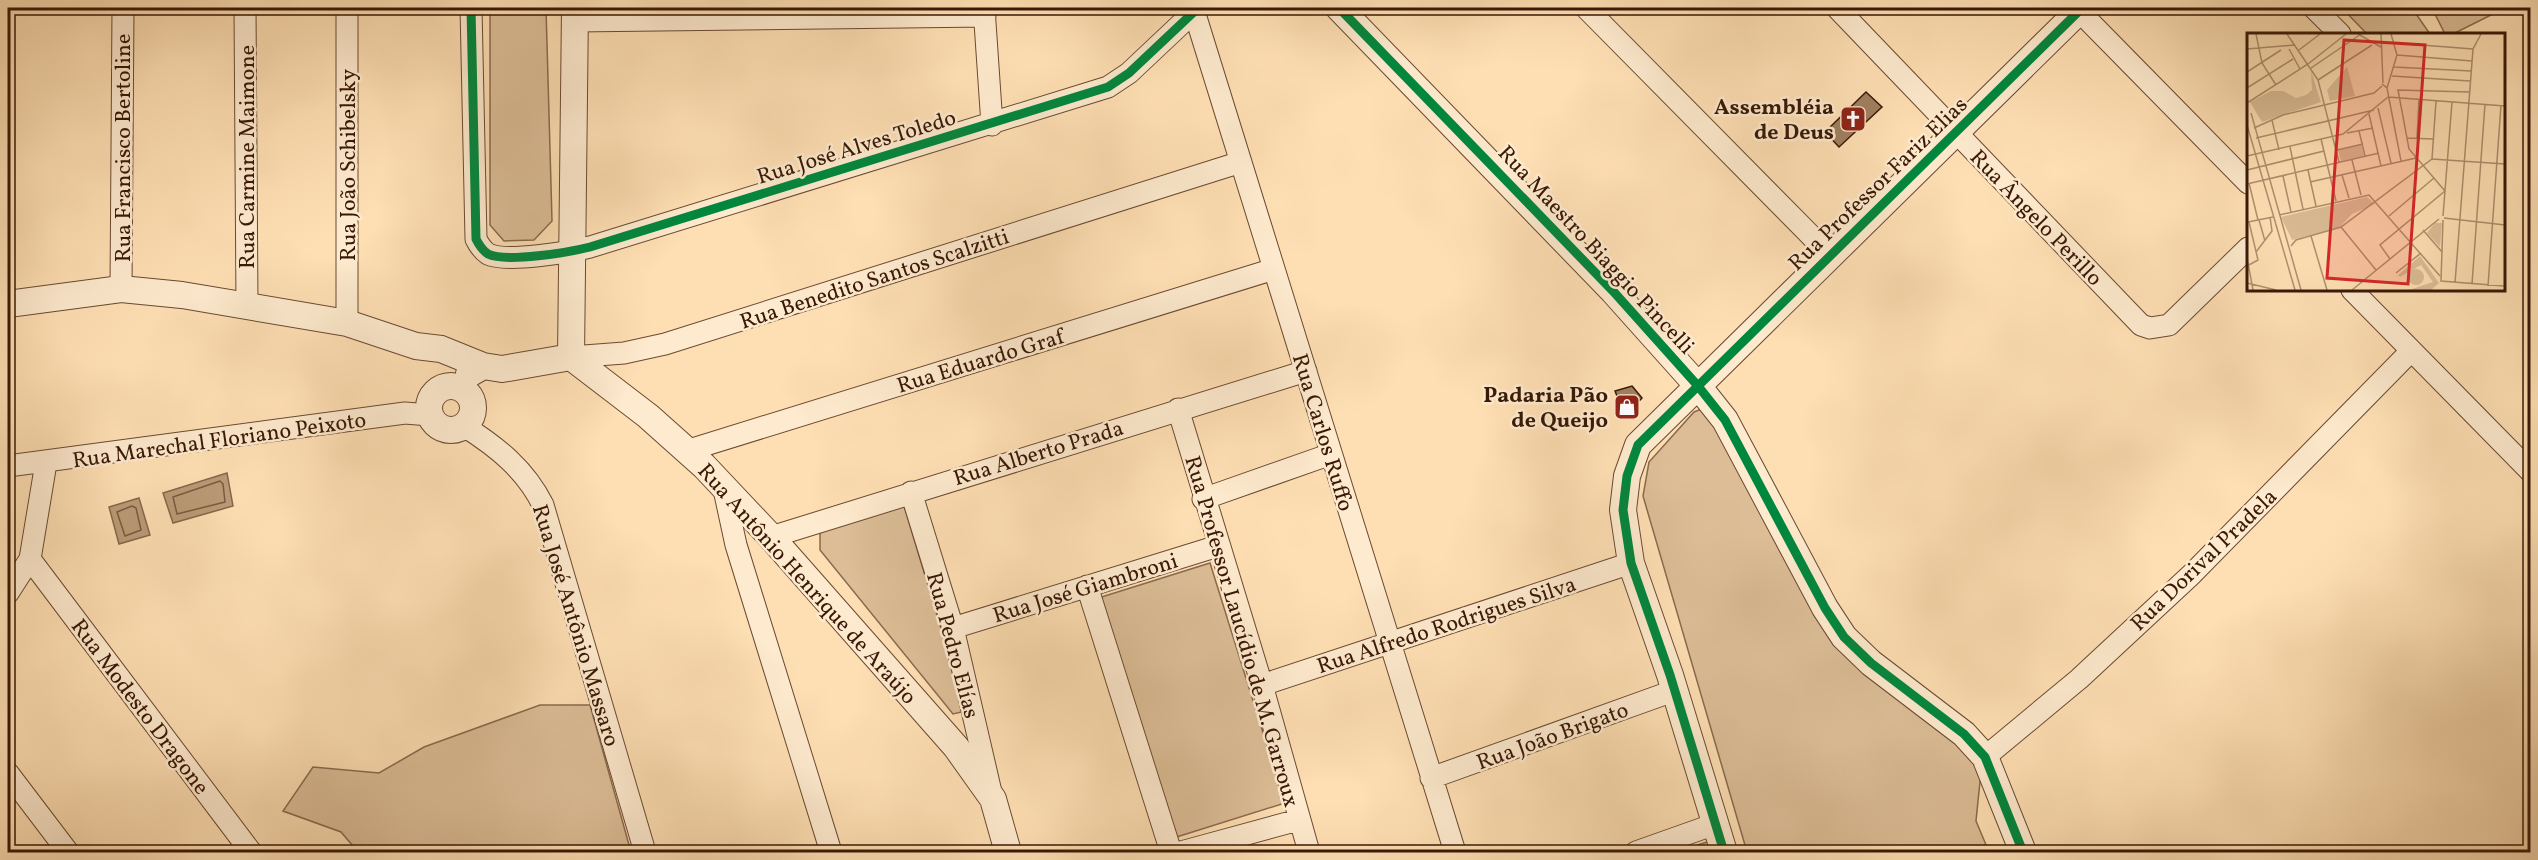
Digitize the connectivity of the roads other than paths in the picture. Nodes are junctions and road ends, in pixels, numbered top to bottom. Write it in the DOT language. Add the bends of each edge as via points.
graph roads {
  1 [pos="123,8"];
  2 [pos="245,8"];
  3 [pos="347,8"];
  4 [pos="471,8"];
  5 [pos="1339,8"];
  6 [pos="1586,8"];
  7 [pos="1837,8"];
  8 [pos="2078,8"];
  9 [pos="2314,8"];
  10 [pos="1196,9"];
  11 [pos="984,12"];
  12 [pos="575,14"];
  13 [pos="2339,33"];
  14 [pos="992,125"];
  15 [pos="1956,133"];
  16 [pos="1241,162"];
  17 [pos="2247,182"];
  18 [pos="2247,249"];
  19 [pos="570,252"];
  20 [pos="1831,256"];
  21 [pos="1274,269"];
  22 [pos="121,289"];
  23 [pos="2353,291"];
  24 [pos="8,304"];
  25 [pos="247,306"];
  26 [pos="347,323"];
  27 [pos="416,346"];
  28 [pos="2411,351"];
  29 [pos="571,357"];
  30 [pos="493,368"];
  31 [pos="1306,371"];
  32 [pos="1698,386"];
  33 [pos="458,390"];
  34 [pos="1178,409"];
  35 [pos="430,415"];
  36 [pos="464,426"];
  37 [pos="686,451"];
  38 [pos="1331,454"];
  39 [pos="46,463"];
  40 [pos="8,466"];
  41 [pos="2530,471"];
  42 [pos="723,485"];
  43 [pos="911,492"];
  44 [pos="1203,499"];
  45 [pos="771,537"];
  46 [pos="1218,546"];
  47 [pos="30,559"];
  48 [pos="1631,562"];
  49 [pos="1087,586"];
  50 [pos="8,593"];
  51 [pos="953,628"];
  52 [pos="1390,643"];
  53 [pos="1262,686"];
  54 [pos="1673,691"];
  55 [pos="956,747"];
  56 [pos="1985,757"];
  57 [pos="8,773"];
  58 [pos="1431,778"];
  59 [pos="993,799"];
  60 [pos="1298,820"];
  61 [pos="1715,824"];
  62 [pos="68,852"];
  63 [pos="251,852"];
  64 [pos="645,852"];
  65 [pos="831,852"];
  66 [pos="1008,852"];
  67 [pos="1171,852"];
  68 [pos="1181,852"];
  69 [pos="1309,852"];
  70 [pos="1455,852"];
  71 [pos="1636,852"];
  72 [pos="1724,852"];
  73 [pos="2023,852"];
  1 -- 22 [label="street, Rua Francisco Bertoline"];
  2 -- 25 [label="street, Rua Carmine Maimone"];
  3 -- 26 [label="street, Rua João Schibelsky"];
  4 -- 19 [label="street, Rua José Alves Toledo" via="476,239 480,248 497,256"];
  5 -- 32 [label="street, Rua Maestro Biaggio Pincelli" via="1613,291"];
  6 -- 20 [label="street"];
  7 -- 15 [label="street, Rua Ângelo Perillo"];
  8 -- 15 [label="street, Rua Professor Fariz Elias"];
  8 -- 17 [label="street"];
  9 -- 13 [label="street"];
  10 -- 14 [label="street, Rua José Alves Toledo" via="1129,73 1108,87"];
  10 -- 16 [label="street, Rua Carlos Ruffo"];
  11 -- 12 [label="street"];
  11 -- 14 [label="street"];
  12 -- 19 [label="street"];
  14 -- 19 [label="street, Rua José Alves Toledo"];
  15 -- 18 [label="street, Rua Ângelo Perillo" via="2140,325 2169,325"];
  15 -- 20 [label="street, Rua Professor Fariz Elias"];
  16 -- 21 [label="street, Rua Carlos Ruffo"];
  16 -- 29 [label="street, Rua Benedito Santos Scalzitti" via="665,344 624,353"];
  19 -- 29 [label="street"];
  20 -- 32 [label="street, Rua Professor Fariz Elias"];
  21 -- 31 [label="street, Rua Carlos Ruffo"];
  21 -- 37 [label="street, Rua Eduardo Graf"];
  22 -- 24 [label="street"];
  22 -- 25 [label="street"];
  23 -- 28 [label="street"];
  25 -- 26 [label="street"];
  26 -- 27 [label="street"];
  27 -- 30 [label="street" via="441,349"];
  27 -- 33 [label="street"];
  28 -- 41 [label="street"];
  28 -- 56 [label="street, Rua Dorival Pradela" via="2192,574 2079,678"];
  29 -- 30 [label="street, Rua Benedito Santos Scalzitti"];
  29 -- 37 [label="street, Rua Antônio Henrique de Araújo" via="648,416"];
  30 -- 33 [label="street, Rua Benedito Santos Scalzitti" via="473,371"];
  31 -- 34 [label="street, Rua Alberto Prada"];
  31 -- 38 [label="street, Rua Carlos Ruffo"];
  32 -- 48 [label="street, Rua Professor Fariz Elias" via="1638,445 1627,476 1623,510"];
  32 -- 56 [label="street, Rua Maestro Biaggio Pincelli" via="1725,420 1819,598 1844,637 1871,663 1964,734"];
  33 -- 35 [label="street" via="436,393 429,407"];
  33 -- 36 [label="street" via="473,406 471,418"];
  34 -- 43 [label="street, Rua Alberto Prada"];
  34 -- 44 [label="street, Rua Professor Laucídio de M. Garroux"];
  35 -- 36 [label="street" via="444,429"];
  35 -- 39 [label="street, Rua Marechal Floriano Peixoto" via="405,413"];
  36 -- 64 [label="street, Rua José Antônio Massaro" via="512,461 532,484 543,505"];
  37 -- 42 [label="street, Rua Antônio Henrique de Araújo"];
  38 -- 44 [label="street"];
  38 -- 52 [label="street, Rua Carlos Ruffo"];
  39 -- 40 [label="street, Rua Marechal Floriano Peixoto"];
  39 -- 47 [label="street"];
  42 -- 45 [label="street, Rua Antônio Henrique de Araújo"];
  42 -- 65 [label="street" via="736,545"];
  43 -- 45 [label="street, Rua Alberto Prada"];
  43 -- 51 [label="street, Rua Pedro Elías"];
  44 -- 46 [label="street, Rua Professor Laucídio de M. Garroux"];
  45 -- 55 [label="street, Rua Antônio Henrique de Araújo"];
  46 -- 49 [label="street, Rua José Giambroni"];
  46 -- 53 [label="street, Rua Professor Laucídio de M. Garroux"];
  47 -- 50 [label="street"];
  47 -- 63 [label="street, Rua Modesto Dragone"];
  48 -- 52 [label="street, Rua Alfredo Rodrigues Silva"];
  48 -- 54 [label="street, Rua Professor Fariz Elias"];
  49 -- 51 [label="street, Rua José Giambroni"];
  49 -- 67 [label="street"];
  51 -- 59 [label="street, Rua Pedro Elías"];
  52 -- 53 [label="street, Rua Alfredo Rodrigues Silva"];
  52 -- 58 [label="street, Rua Carlos Ruffo"];
  53 -- 60 [label="street, Rua Professor Laucídio de M. Garroux"];
  54 -- 58 [label="street, Rua João Brigato"];
  54 -- 61 [label="street, Rua Professor Fariz Elias"];
  55 -- 59 [label="street, Rua Pedro Elías"];
  56 -- 73 [label="street, Rua Maestro Biaggio Pincelli"];
  57 -- 62 [label="street"];
  58 -- 70 [label="street, Rua Carlos Ruffo"];
  59 -- 66 [label="street, Rua Pedro Elías"];
  60 -- 68 [label="street"];
  60 -- 69 [label="street, Rua Professor Laucídio de M. Garroux"];
  61 -- 71 [label="street"];
  61 -- 72 [label="street, Rua Professor Fariz Elias"];
}
